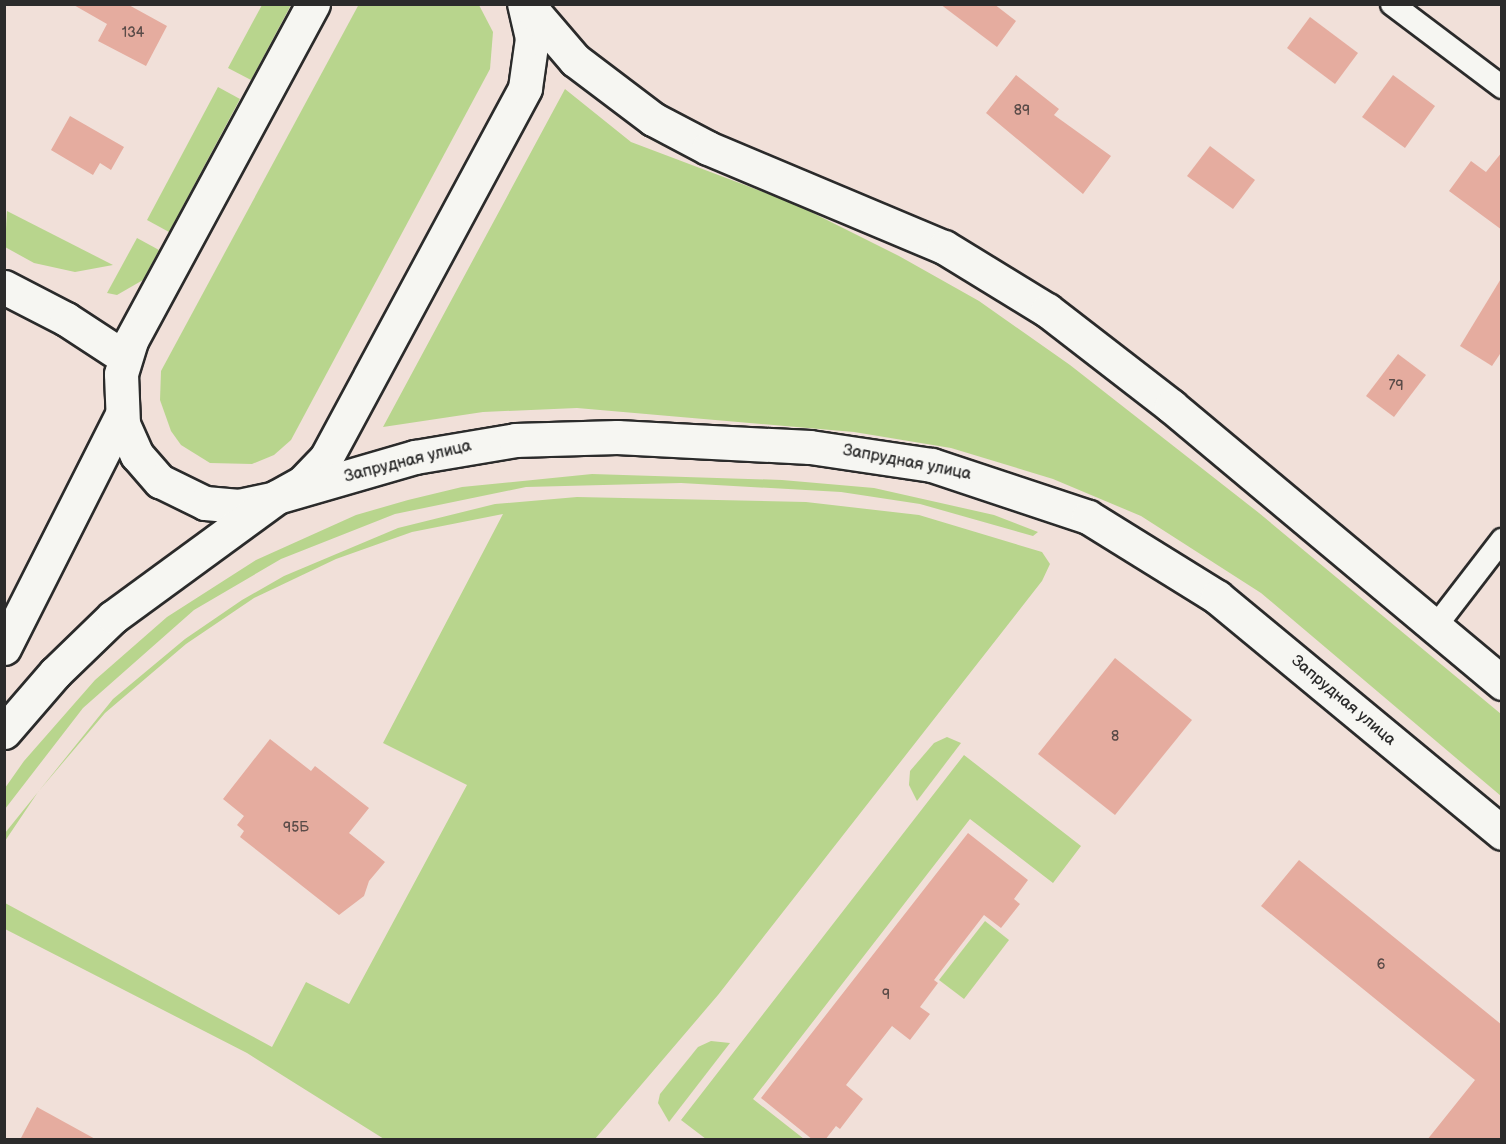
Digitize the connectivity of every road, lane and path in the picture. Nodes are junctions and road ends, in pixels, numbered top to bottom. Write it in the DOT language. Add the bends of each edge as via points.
graph roads {
  1 [pos="313,4"];
  2 [pos="525,4"];
  3 [pos="1392,4"];
  4 [pos="1502,87"];
  5 [pos="4,287"];
  6 [pos="124,357"];
  7 [pos="121,416"];
  8 [pos="277,497"];
  9 [pos="1502,540"];
  10 [pos="1435,627"];
  11 [pos="4,648"];
  12 [pos="1502,683"];
  13 [pos="4,732"];
  14 [pos="1502,834"];
  1 -- 6 [label="main road"];
  2 -- 8 [label="main road" via="532,54 518,102 329,452 302,483"];
  2 -- 10 [label="main road" via="575,60 653,119 708,148 944,247 1047,310 1163,400"];
  3 -- 4 [label="street"];
  5 -- 6 [label="main road" via="66,319"];
  6 -- 7 [label="main road" via="119,390"];
  7 -- 8 [label="main road" via="137,455 174,491 222,506"];
  7 -- 11 [label="main road"];
  8 -- 13 [label="main road" via="113,617 55,673"];
  8 -- 14 [label="main road, Запрудная улица" via="435,452 555,438 820,448 891,457 972,475 1088,517 1186,575"];
  9 -- 10 [label="street"];
  10 -- 12 [label="main road"];
}
